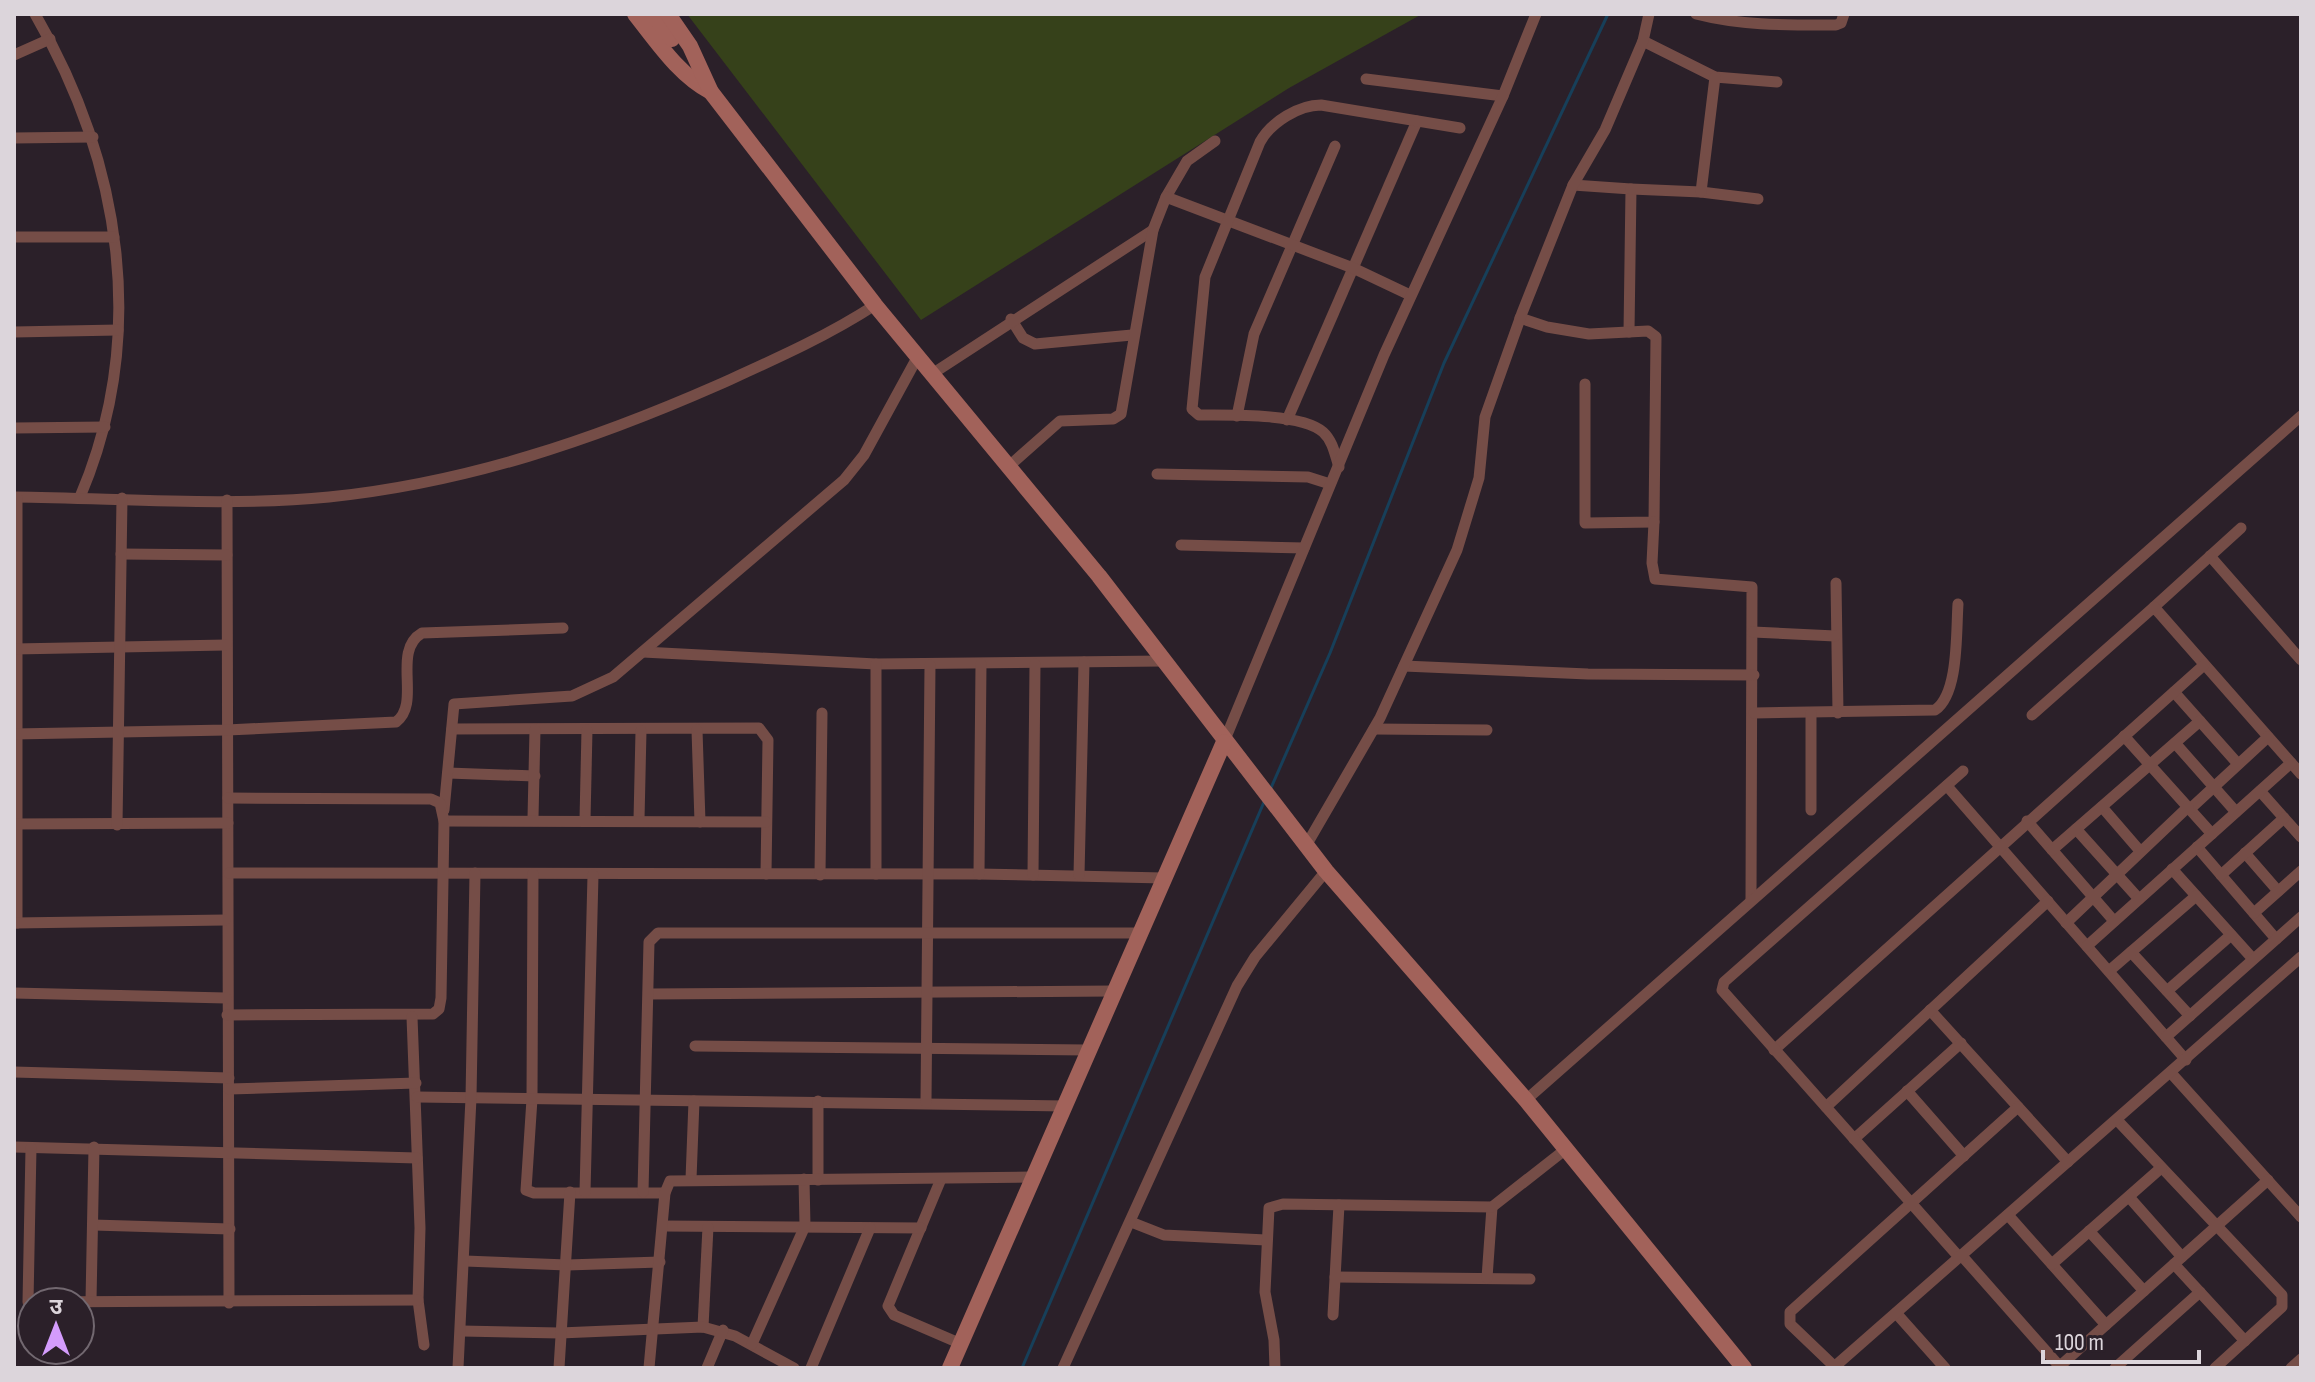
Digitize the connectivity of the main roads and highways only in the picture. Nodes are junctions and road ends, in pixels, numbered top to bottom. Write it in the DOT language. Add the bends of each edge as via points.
graph roads {
  1 [pos="635,14"];
  2 [pos="653,14"];
  3 [pos="666,21"];
  4 [pos="711,92"];
  5 [pos="1229,748"];
  6 [pos="950,1368"];
  7 [pos="1744,1368"];
  1 -- 4 [label="main road" via="693,83"];
  2 -- 3 [label="main road"];
  3 -- 4 [label="main road" via="690,46"];
  4 -- 5 [label="main road"];
  5 -- 6 [label="main road" via="1113,991"];
  5 -- 7 [label="main road"];
}
